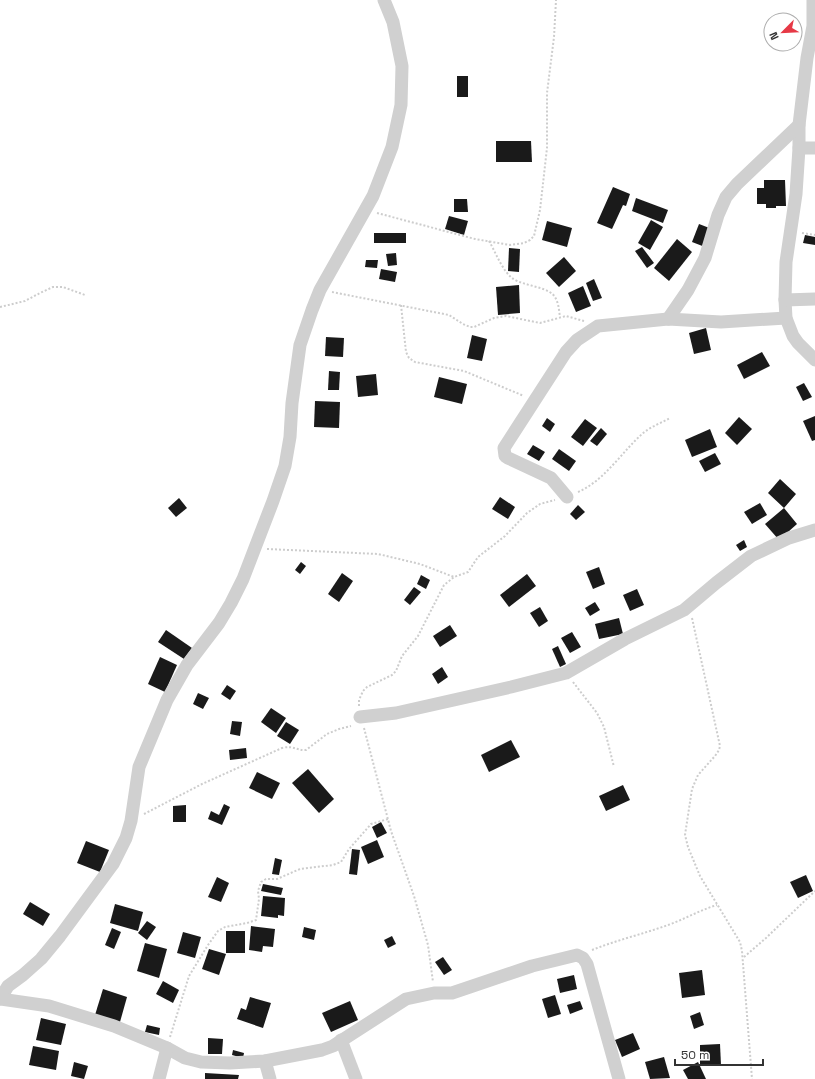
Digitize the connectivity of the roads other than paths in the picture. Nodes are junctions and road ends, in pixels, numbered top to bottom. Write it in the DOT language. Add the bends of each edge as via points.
graph roads {
  1 [pos="384,0"];
  2 [pos="813,0"];
  3 [pos="811,58"];
  4 [pos="799,126"];
  5 [pos="799,148"];
  6 [pos="815,148"];
  7 [pos="815,298"];
  8 [pos="785,300"];
  9 [pos="786,318"];
  10 [pos="668,319"];
  11 [pos="815,360"];
  12 [pos="567,497"];
  13 [pos="815,530"];
  14 [pos="361,720"];
  15 [pos="0,999"];
  16 [pos="341,1040"];
  17 [pos="167,1048"];
  18 [pos="265,1061"];
  19 [pos="159,1079"];
  20 [pos="270,1079"];
  21 [pos="356,1079"];
  22 [pos="620,1079"];
  1 -- 15 [label="street" via="393,22 402,66 400,105 392,147 372,196 320,290 300,345 290,437 285,466 274,501 231,603 187,665 167,700 139,767 126,838 116,858 60,936 41,959 8,986"];
  2 -- 3 [label="street"];
  3 -- 4 [label="street"];
  4 -- 5 [label="street"];
  4 -- 10 [label="street" via="726,197 705,258 688,290"];
  5 -- 6 [label="street"];
  5 -- 8 [label="street" via="796,194 786,262"];
  7 -- 8 [label="street"];
  8 -- 9 [label="street"];
  9 -- 10 [label="street" via="722,322"];
  9 -- 11 [label="street" via="798,343"];
  10 -- 12 [label="street" via="598,326 577,340 566,352 506,443 505,456 551,478"];
  13 -- 14 [label="street" via="789,538 751,556 675,615 566,673"];
  15 -- 17 [label="street" via="48,1006 114,1026"];
  16 -- 18 [label="street" via="322,1050"];
  16 -- 21 [label="street"];
  16 -- 22 [label="street" via="406,999 434,993 452,993 532,966 577,955 587,964"];
  17 -- 18 [label="street" via="184,1058 201,1062"];
  17 -- 19 [label="street"];
  18 -- 20 [label="street"];
}
